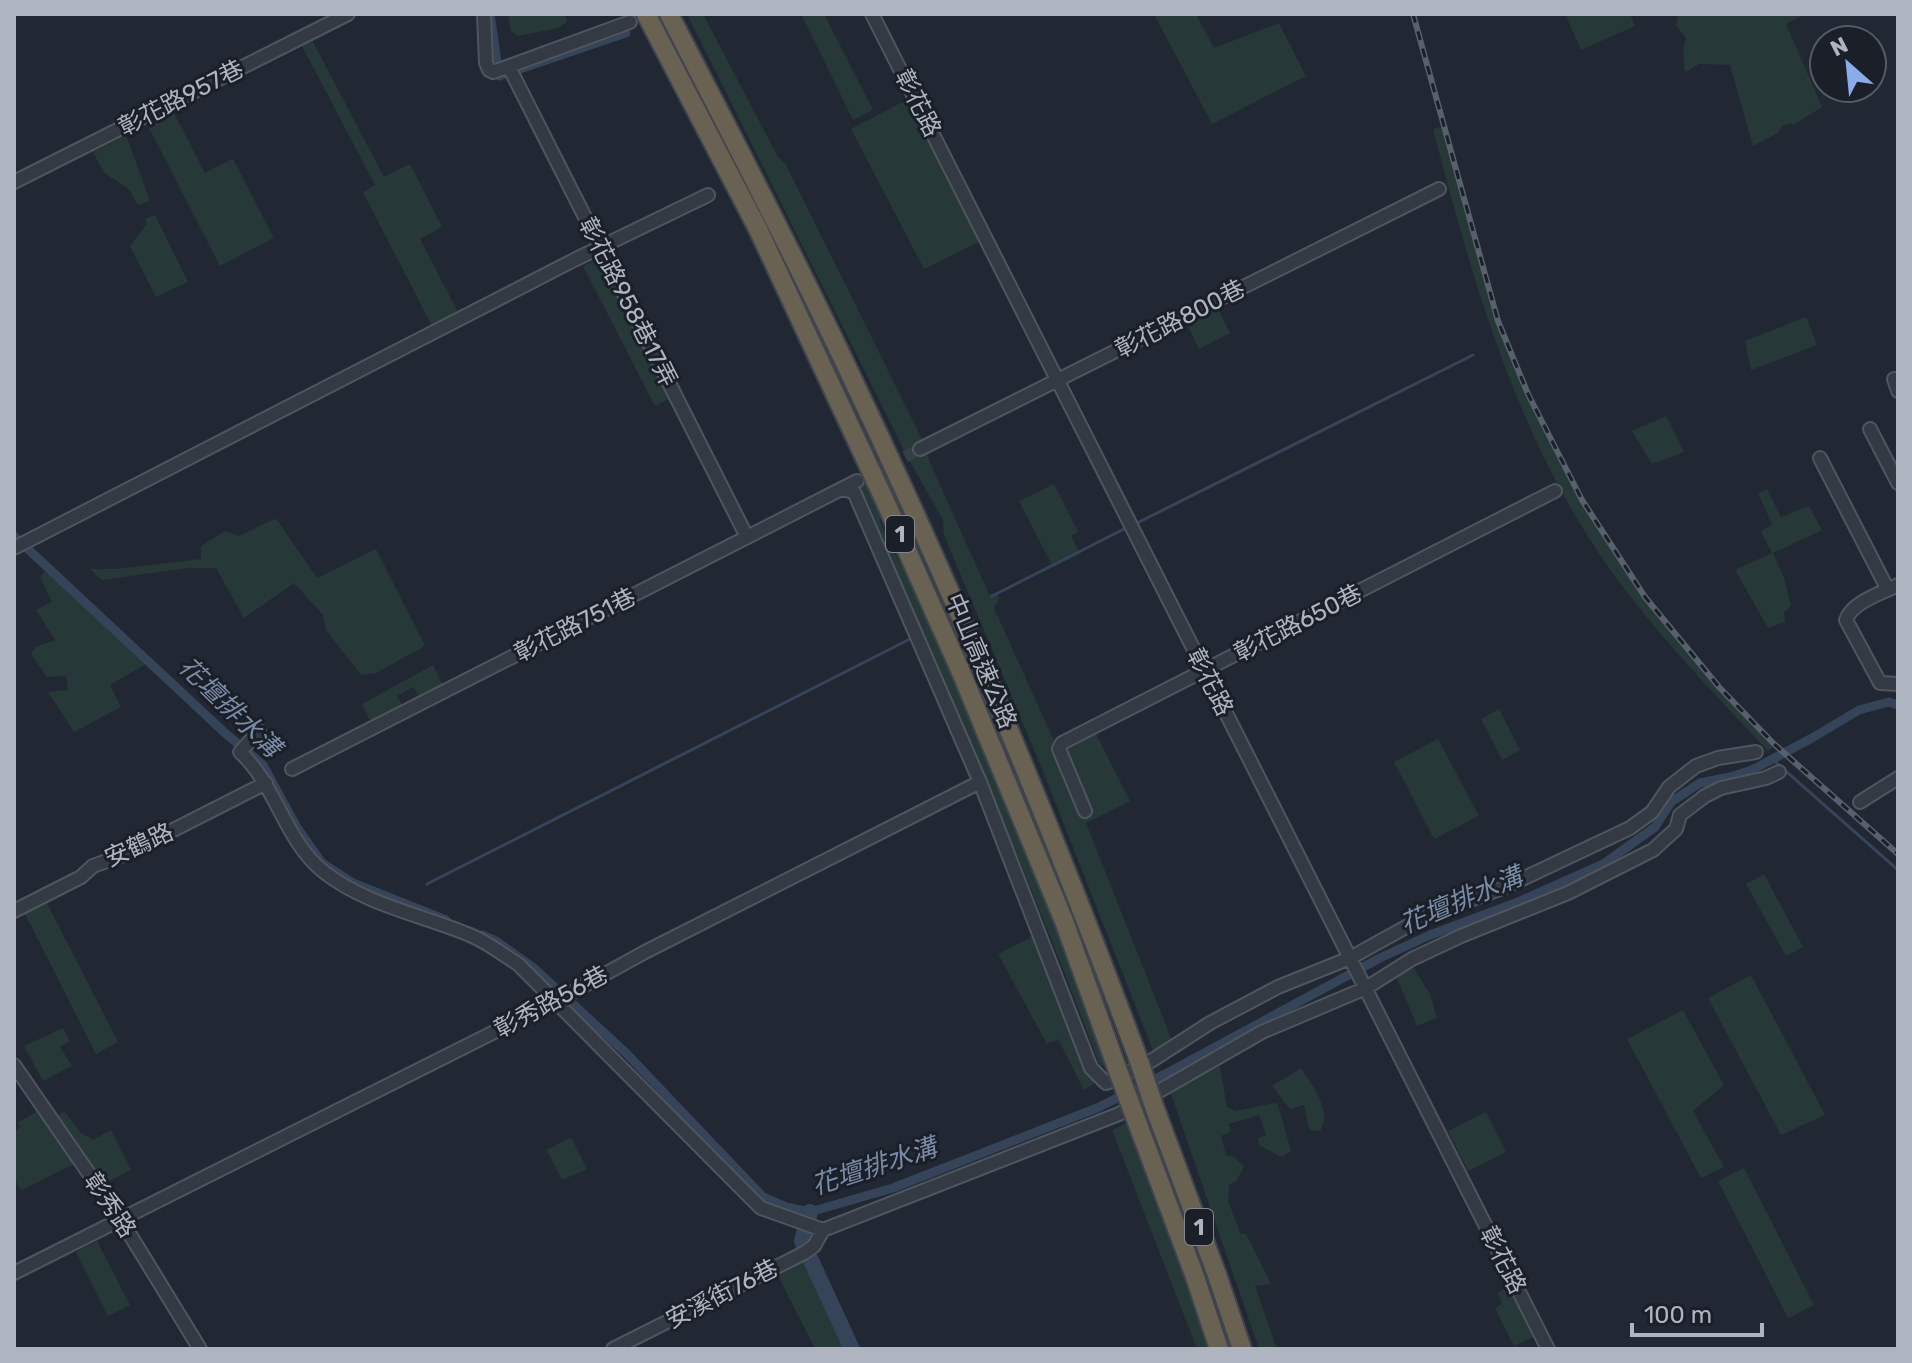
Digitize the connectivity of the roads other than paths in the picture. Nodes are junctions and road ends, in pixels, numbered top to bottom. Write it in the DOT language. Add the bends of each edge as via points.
graph roads {
  1 [pos="348,14"];
  2 [pos="484,14"];
  3 [pos="669,14"];
  4 [pos="872,14"];
  5 [pos="638,18"];
  6 [pos="509,67"];
  7 [pos="14,182"];
  8 [pos="1439,189"];
  9 [pos="708,195"];
  10 [pos="600,248"];
  11 [pos="1058,381"];
  12 [pos="1870,429"];
  13 [pos="920,449"];
  14 [pos="1820,458"];
  15 [pos="857,481"];
  16 [pos="1898,483"];
  17 [pos="842,489"];
  18 [pos="1555,491"];
  19 [pos="747,537"];
  20 [pos="14,548"];
  21 [pos="1893,588"];
  22 [pos="1205,671"];
  23 [pos="1898,684"];
  24 [pos="259,731"];
  25 [pos="1756,752"];
  26 [pos="292,769"];
  27 [pos="1779,772"];
  28 [pos="1898,778"];
  29 [pos="980,782"];
  30 [pos="266,783"];
  31 [pos="1860,802"];
  32 [pos="1085,811"];
  33 [pos="14,911"];
  34 [pos="1352,960"];
  35 [pos="1363,983"];
  36 [pos="556,1001"];
  37 [pos="14,1065"];
  38 [pos="1111,1078"];
  39 [pos="121,1220"];
  40 [pos="823,1230"];
  41 [pos="14,1273"];
  42 [pos="200,1349"];
  43 [pos="613,1349"];
  44 [pos="1219,1349"];
  45 [pos="1242,1349"];
  46 [pos="1548,1349"];
  1 -- 7 [label="street, 彰花路957巷"];
  2 -- 6 [label="street" via="489,70"];
  3 -- 45 [label="highway, 中山高速公路 / 1, bridge" via="843,358 940,569 1065,866"];
  4 -- 11 [label="street, 彰花路"];
  5 -- 6 [label="street"];
  5 -- 38 [label="highway, 中山高速公路 / 1" via="758,229 885,501 1064,921"];
  6 -- 10 [label="street, 彰花路958巷17弄"];
  8 -- 11 [label="street, 彰花路800巷"];
  9 -- 10 [label="street"];
  10 -- 19 [label="street, 彰花路958巷17弄"];
  10 -- 20 [label="street"];
  11 -- 13 [label="street, 彰花路800巷"];
  11 -- 22 [label="street, 彰花路"];
  12 -- 16 [label="street"];
  14 -- 21 [label="street"];
  15 -- 17 [label="street, 彰花路751巷"];
  17 -- 19 [label="street, 彰花路751巷"];
  17 -- 29 [label="street" via="854,492"];
  18 -- 22 [label="street, 彰花路650巷"];
  19 -- 26 [label="street, 彰花路751巷"];
  21 -- 23 [label="street" via="1849,612 1846,620 1880,683"];
  22 -- 32 [label="street, 彰花路650巷" via="1062,743 1059,749"];
  22 -- 34 [label="street, 彰花路"];
  24 -- 30 [label="street" via="240,752"];
  25 -- 34 [label="street" via="1696,766 1630,828 1505,887 1424,917"];
  27 -- 35 [label="street" via="1713,792 1680,815 1676,829 1653,850"];
  28 -- 31 [label="street"];
  29 -- 36 [label="street, 彰秀路56巷"];
  29 -- 38 [label="street" via="1091,1068"];
  30 -- 33 [label="street, 安鶴路" via="93,866"];
  30 -- 36 [label="street" via="286,827 322,870 363,896 474,936 518,964"];
  34 -- 35 [label="street, 彰花路"];
  34 -- 38 [label="street" via="1278,987 1151,1061"];
  35 -- 40 [label="street" via="1262,1032 1119,1114"];
  35 -- 46 [label="street, 彰花路"];
  36 -- 39 [label="street, 彰秀路56巷"];
  36 -- 40 [label="street" via="761,1208"];
  37 -- 39 [label="street, 彰秀路"];
  38 -- 44 [label="highway, 中山高速公路 / 1, bridge" via="1134,1114"];
  39 -- 41 [label="street, 彰秀路56巷"];
  39 -- 42 [label="street, 彰秀路"];
  40 -- 43 [label="street, 安溪街76巷" via="804,1253"];
}
